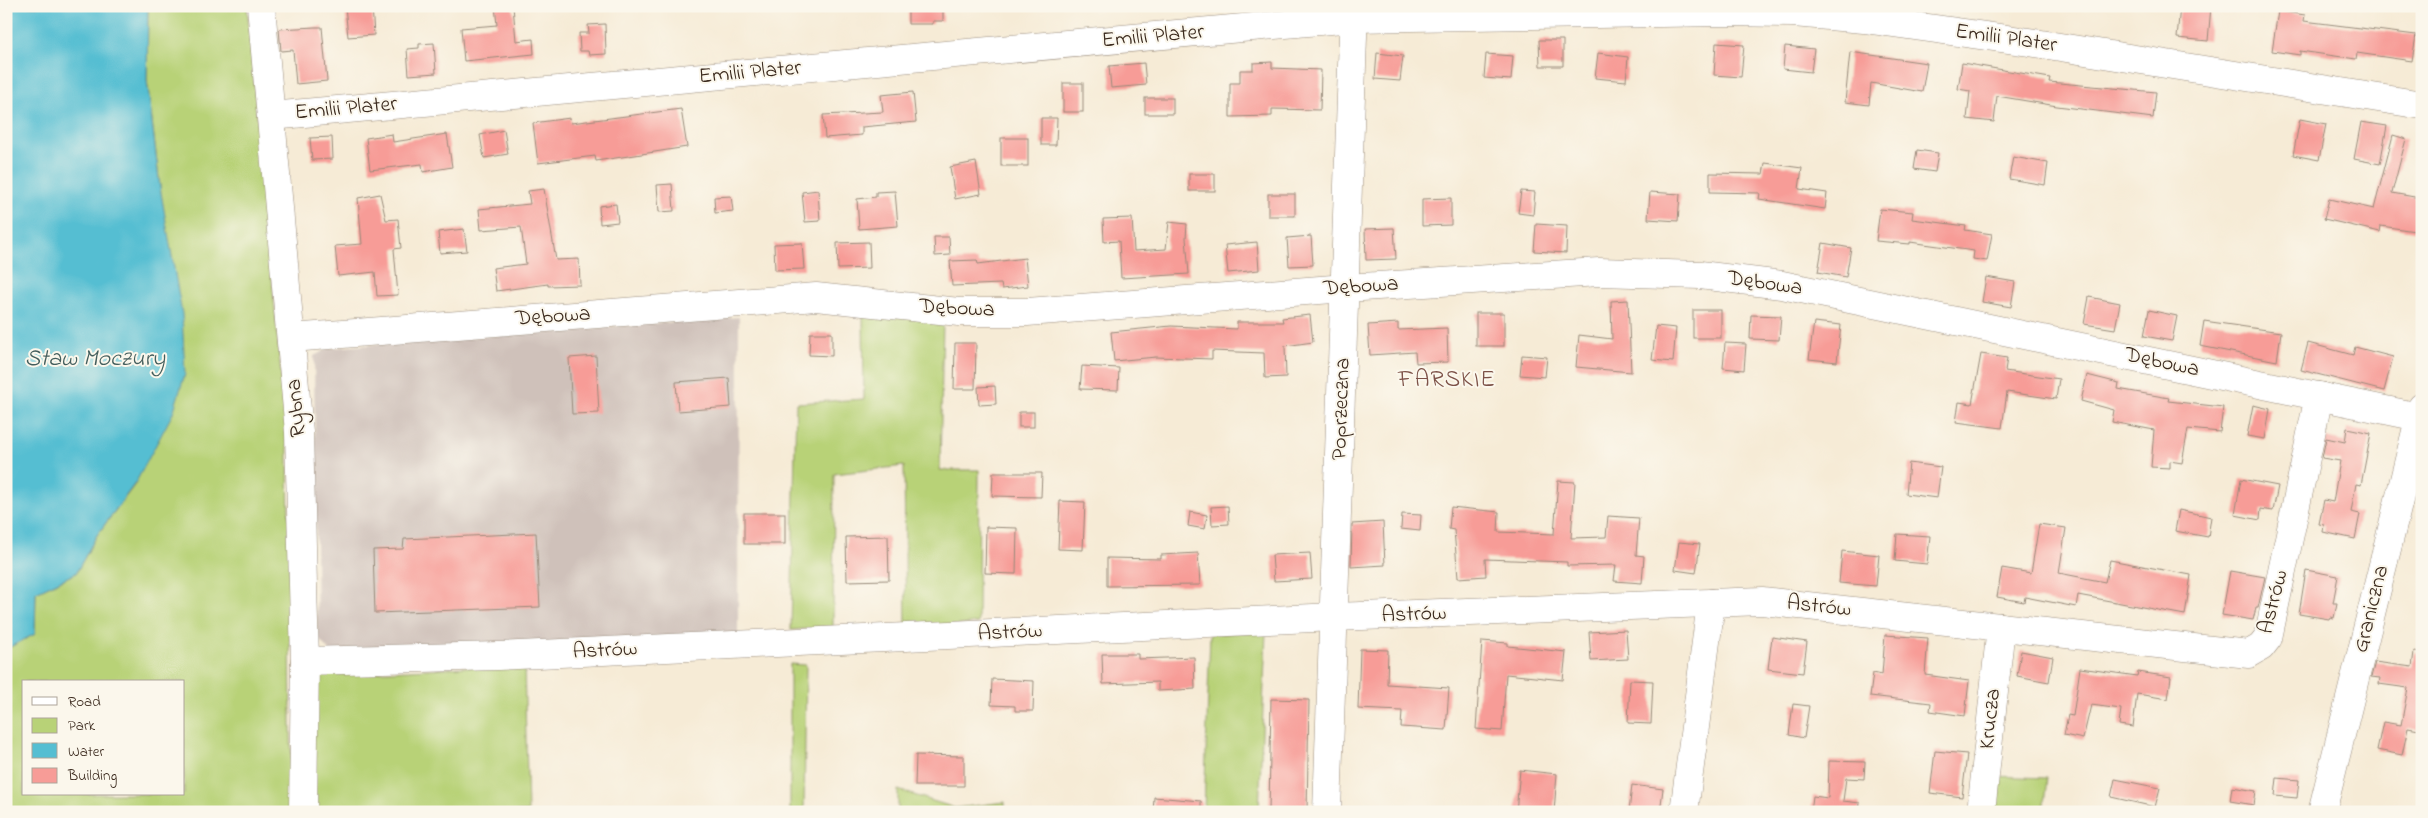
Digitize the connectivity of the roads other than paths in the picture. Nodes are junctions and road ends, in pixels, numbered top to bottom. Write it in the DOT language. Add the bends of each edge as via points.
graph roads {
  1 [pos="261,6"];
  2 [pos="1354,12"];
  3 [pos="2422,105"];
  4 [pos="271,116"];
  5 [pos="1346,288"];
  6 [pos="291,338"];
  7 [pos="2319,396"];
  8 [pos="2420,412"];
  9 [pos="1711,603"];
  10 [pos="1334,617"];
  11 [pos="2001,627"];
  12 [pos="305,662"];
  13 [pos="303,812"];
  14 [pos="1327,812"];
  15 [pos="1684,812"];
  16 [pos="1981,812"];
  17 [pos="2322,812"];
  1 -- 4 [label="street, Rybna"];
  2 -- 3 [label="street, Emilii Plater" via="1793,13 1864,19 2030,42"];
  2 -- 4 [label="street, Emilii Plater"];
  2 -- 5 [label="street, Poprzeczna"];
  4 -- 6 [label="street, Rybna"];
  5 -- 6 [label="street, Dębowa" via="1027,312 959,312 816,297"];
  5 -- 7 [label="street, Dębowa" via="1600,272 1700,275 1782,285"];
  5 -- 10 [label="street, Poprzeczna"];
  6 -- 12 [label="street, Rybna" via="300,455"];
  7 -- 8 [label="street, Dębowa"];
  7 -- 11 [label="street, Astrów" via="2268,638 2255,651 2248,654"];
  8 -- 17 [label="street, Graniczna"];
  9 -- 10 [label="street, Astrów"];
  9 -- 11 [label="street, Astrów" via="1762,601"];
  9 -- 15 [label="street"];
  10 -- 12 [label="street, Astrów"];
  10 -- 14 [label="street, Poprzeczna"];
  11 -- 16 [label="street, Krucza"];
  12 -- 13 [label="street, Rybna"];
}
